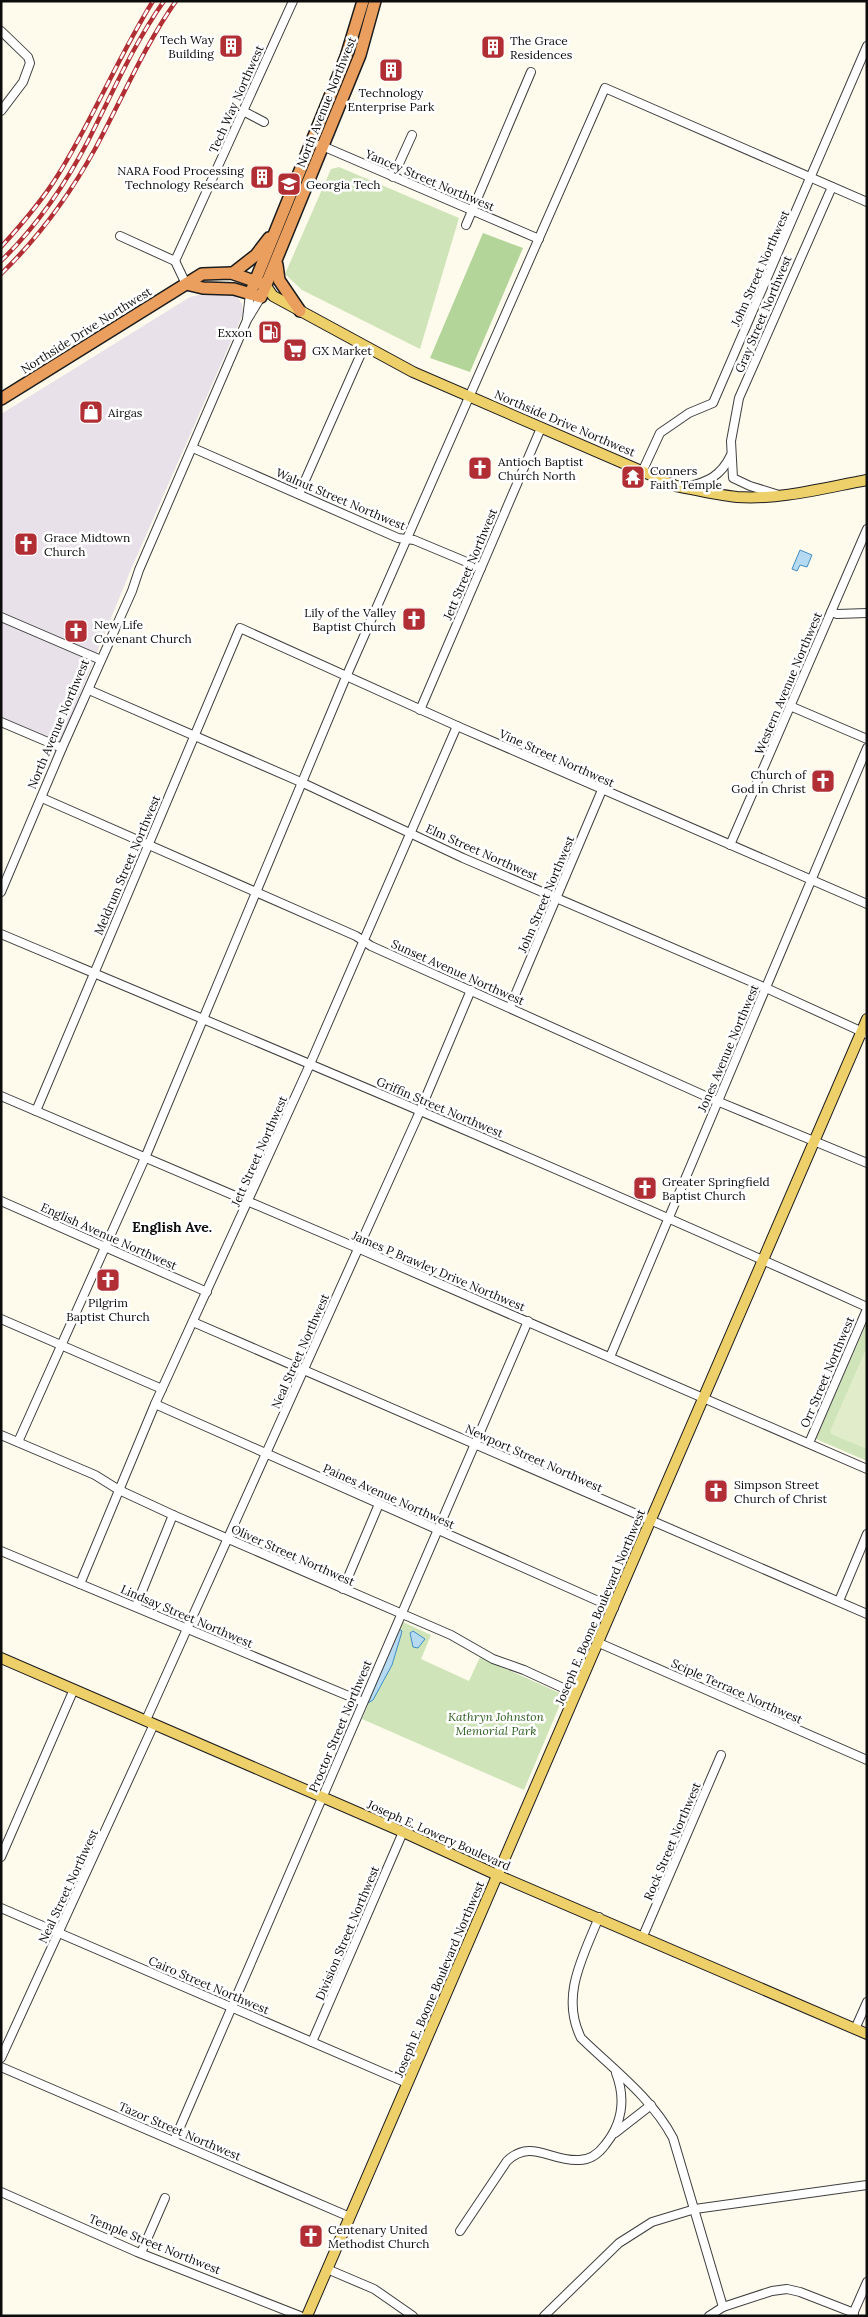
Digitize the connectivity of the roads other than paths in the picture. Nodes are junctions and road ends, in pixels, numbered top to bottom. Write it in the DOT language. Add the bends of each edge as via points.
graph roads {
  1 [pos="293,1"];
  2 [pos="363,1"];
  3 [pos="375,1"];
  4 [pos="1,31"];
  5 [pos="867,46"];
  6 [pos="531,72"];
  7 [pos="1,111"];
  8 [pos="243,111"];
  9 [pos="264,122"];
  10 [pos="412,135"];
  11 [pos="318,144"];
  12 [pos="393,177"];
  13 [pos="812,177"];
  14 [pos="832,187"];
  15 [pos="867,202"];
  16 [pos="472,209"];
  17 [pos="466,225"];
  18 [pos="279,226"];
  19 [pos="120,236"];
  20 [pos="539,239"];
  21 [pos="277,259"];
  22 [pos="175,261"];
  23 [pos="233,273"];
  24 [pos="255,280"];
  25 [pos="186,284"];
  26 [pos="266,286"];
  27 [pos="261,296"];
  28 [pos="300,311"];
  29 [pos="364,347"];
  30 [pos="470,397"];
  31 [pos="1,399"];
  32 [pos="541,428"];
  33 [pos="193,448"];
  34 [pos="731,455"];
  35 [pos="642,472"];
  36 [pos="867,480"];
  37 [pos="685,488"];
  38 [pos="299,494"];
  39 [pos="779,494"];
  40 [pos="867,529"];
  41 [pos="407,540"];
  42 [pos="481,568"];
  43 [pos="831,612"];
  44 [pos="867,612"];
  45 [pos="1,617"];
  46 [pos="240,628"];
  47 [pos="101,660"];
  48 [pos="346,676"];
  49 [pos="88,690"];
  50 [pos="790,706"];
  51 [pos="420,710"];
  52 [pos="1,722"];
  53 [pos="457,726"];
  54 [pos="194,736"];
  55 [pos="867,739"];
  56 [pos="62,748"];
  57 [pos="867,748"];
  58 [pos="303,783"];
  59 [pos="602,790"];
  60 [pos="42,798"];
  61 [pos="411,832"];
  62 [pos="148,844"];
  63 [pos="730,845"];
  64 [pos="811,880"];
  65 [pos="1,892"];
  66 [pos="257,892"];
  67 [pos="557,898"];
  68 [pos="867,904"];
  69 [pos="1,934"];
  70 [pos="364,941"];
  71 [pos="94,973"];
  72 [pos="766,988"];
  73 [pos="471,990"];
  74 [pos="510,1007"];
  75 [pos="203,1019"];
  76 [pos="867,1019"];
  77 [pos="864,1033"];
  78 [pos="310,1064"];
  79 [pos="1,1096"];
  80 [pos="718,1101"];
  81 [pos="421,1110"];
  82 [pos="36,1111"];
  83 [pos="814,1142"];
  84 [pos="145,1158"];
  85 [pos="867,1163"];
  86 [pos="1,1201"];
  87 [pos="248,1202"];
  88 [pos="669,1218"];
  89 [pos="106,1246"];
  90 [pos="359,1248"];
  91 [pos="764,1260"];
  92 [pos="207,1292"];
  93 [pos="867,1308"];
  94 [pos="1,1319"];
  95 [pos="528,1321"];
  96 [pos="193,1322"];
  97 [pos="62,1345"];
  98 [pos="610,1357"];
  99 [pos="305,1369"];
  100 [pos="162,1389"];
  101 [pos="704,1397"];
  102 [pos="155,1404"];
  103 [pos="1,1435"];
  104 [pos="18,1442"];
  105 [pos="809,1443"];
  106 [pos="475,1444"];
  107 [pos="267,1454"];
  108 [pos="867,1468"];
  109 [pos="119,1490"];
  110 [pos="379,1504"];
  111 [pos="173,1514"];
  112 [pos="651,1522"];
  113 [pos="438,1530"];
  114 [pos="867,1534"];
  115 [pos="228,1538"];
  116 [pos="1,1551"];
  117 [pos="80,1584"];
  118 [pos="343,1589"];
  119 [pos="838,1601"];
  120 [pos="136,1606"];
  121 [pos="614,1608"];
  122 [pos="401,1613"];
  123 [pos="867,1614"];
  124 [pos="188,1628"];
  125 [pos="599,1643"];
  126 [pos="1,1658"];
  127 [pos="74,1689"];
  128 [pos="576,1694"];
  129 [pos="363,1702"];
  130 [pos="150,1722"];
  131 [pos="721,1755"];
  132 [pos="867,1760"];
  133 [pos="322,1797"];
  134 [pos="403,1832"];
  135 [pos="1,1857"];
  136 [pos="497,1875"];
  137 [pos="1,1908"];
  138 [pos="599,1917"];
  139 [pos="59,1933"];
  140 [pos="643,1936"];
  141 [pos="867,2002"];
  142 [pos="232,2008"];
  143 [pos="855,2029"];
  144 [pos="867,2034"];
  145 [pos="312,2042"];
  146 [pos="1,2058"];
  147 [pos="1,2067"];
  148 [pos="615,2072"];
  149 [pos="407,2084"];
  150 [pos="651,2105"];
  151 [pos="615,2133"];
  152 [pos="174,2141"];
  153 [pos="867,2185"];
  154 [pos="1,2192"];
  155 [pos="165,2198"];
  156 [pos="695,2209"];
  157 [pos="350,2217"];
  158 [pos="460,2231"];
  159 [pos="141,2253"];
  160 [pos="327,2269"];
  161 [pos="867,2282"];
  162 [pos="723,2307"];
  163 [pos="853,2314"];
  164 [pos="300,2316"];
  165 [pos="307,2316"];
  166 [pos="414,2316"];
  167 [pos="544,2316"];
  168 [pos="709,2316"];
  1 -- 8 [label="street, Tech Way Northwest"];
  2 -- 11 [label="highway, North Avenue Northwest"];
  3 -- 11 [label="highway, North Avenue Northwest" via="360,55"];
  4 -- 7 [label="street" via="28,57 30,63 23,82"];
  5 -- 13 [label="street, John Street Northwest"];
  6 -- 16 [label="street"];
  8 -- 9 [label="street"];
  8 -- 22 [label="street, Tech Way Northwest"];
  10 -- 12 [label="street"];
  11 -- 12 [label="street, Yancey Street Northwest"];
  11 -- 18 [label="highway, North Avenue Northwest"];
  11 -- 21 [label="highway, North Avenue Northwest"];
  12 -- 16 [label="street, Yancey Street Northwest"];
  13 -- 14 [label="street"];
  13 -- 20 [label="street" via="604,88"];
  13 -- 35 [label="street, John Street Northwest" via="713,403 689,413 660,434"];
  14 -- 15 [label="street"];
  14 -- 34 [label="street, Gray Street Northwest" via="740,398"];
  16 -- 17 [label="street"];
  16 -- 20 [label="street, Yancey Street Northwest"];
  18 -- 23 [label="highway" via="256,255"];
  18 -- 24 [label="highway, North Avenue Northwest"];
  19 -- 22 [label="street"];
  20 -- 30 [label="street"];
  21 -- 26 [label="highway, North Avenue Northwest"];
  21 -- 28 [label="highway" via="279,280"];
  22 -- 25 [label="street"];
  23 -- 24 [label="highway, Northside Drive Northwest"];
  23 -- 25 [label="highway, Northside Drive Northwest" via="202,274"];
  24 -- 26 [label="highway, Northside Drive Northwest"];
  24 -- 27 [label="highway, North Avenue Northwest"];
  25 -- 27 [label="highway, Northside Drive Northwest" via="228,288"];
  25 -- 31 [label="highway, Northside Drive Northwest"];
  26 -- 27 [label="highway, North Avenue Northwest"];
  27 -- 28 [label="main road, Northside Drive Northwest"];
  27 -- 33 [label="street, North Avenue Northwest" via="247,320"];
  28 -- 29 [label="main road, Northside Drive Northwest"];
  29 -- 30 [label="main road, Northside Drive Northwest"];
  29 -- 38 [label="street"];
  30 -- 32 [label="main road, Northside Drive Northwest"];
  30 -- 41 [label="street"];
  32 -- 35 [label="main road, Northside Drive Northwest"];
  32 -- 42 [label="street, Jett Street Northwest"];
  33 -- 38 [label="street, Walnut Street Northwest"];
  33 -- 47 [label="street, North Avenue Northwest"];
  34 -- 37 [label="street" via="721,472 713,478"];
  34 -- 39 [label="street" via="734,478"];
  35 -- 37 [label="main road, Northside Drive Northwest"];
  36 -- 39 [label="main road, Northside Drive Northwest" via="795,494"];
  37 -- 39 [label="main road, Northside Drive Northwest" via="739,497"];
  38 -- 41 [label="street, Walnut Street Northwest"];
  40 -- 43 [label="street, Western Avenue Northwest"];
  41 -- 42 [label="street, Walnut Street Northwest"];
  41 -- 48 [label="street"];
  42 -- 51 [label="street, Jett Street Northwest"];
  43 -- 44 [label="street"];
  43 -- 50 [label="street, Western Avenue Northwest"];
  45 -- 47 [label="street"];
  46 -- 48 [label="street, Vine Street Northwest"];
  46 -- 54 [label="street, Meldrum Street Northwest"];
  47 -- 49 [label="street, North Avenue Northwest"];
  48 -- 51 [label="street, Vine Street Northwest"];
  48 -- 58 [label="street"];
  49 -- 54 [label="street, Elm Street Northwest"];
  49 -- 56 [label="street, North Avenue Northwest"];
  50 -- 55 [label="street"];
  50 -- 63 [label="street, Western Avenue Northwest"];
  51 -- 53 [label="street, Vine Street Northwest"];
  52 -- 56 [label="street"];
  53 -- 59 [label="street, Vine Street Northwest"];
  53 -- 61 [label="street, Jett Street Northwest"];
  54 -- 58 [label="street, Elm Street Northwest"];
  54 -- 62 [label="street, Meldrum Street Northwest"];
  56 -- 60 [label="street, North Avenue Northwest"];
  57 -- 64 [label="street, Jones Avenue Northwest"];
  58 -- 61 [label="street, Elm Street Northwest"];
  58 -- 66 [label="street"];
  59 -- 63 [label="street, Vine Street Northwest"];
  59 -- 67 [label="street, John Street Northwest"];
  60 -- 62 [label="street, Sunset Avenue Northwest"];
  60 -- 65 [label="street, North Avenue Northwest"];
  61 -- 67 [label="street, Elm Street Northwest"];
  61 -- 70 [label="street, Jett Street Northwest"];
  62 -- 66 [label="street, Sunset Avenue Northwest"];
  62 -- 71 [label="street, Meldrum Street Northwest"];
  63 -- 64 [label="street, Vine Street Northwest"];
  64 -- 68 [label="street, Vine Street Northwest"];
  64 -- 72 [label="street, Jones Avenue Northwest"];
  66 -- 70 [label="street, Sunset Avenue Northwest"];
  66 -- 75 [label="street"];
  67 -- 72 [label="street, Elm Street Northwest"];
  67 -- 74 [label="street, John Street Northwest"];
  69 -- 71 [label="street, Griffin Street Northwest"];
  70 -- 73 [label="street, Sunset Avenue Northwest"];
  70 -- 78 [label="street, Jett Street Northwest"];
  71 -- 75 [label="street, Griffin Street Northwest"];
  71 -- 82 [label="street, Meldrum Street Northwest"];
  72 -- 77 [label="street, Elm Street Northwest"];
  72 -- 80 [label="street, Jones Avenue Northwest"];
  73 -- 74 [label="street, Sunset Avenue Northwest"];
  73 -- 81 [label="street, Neal Street Northwest"];
  74 -- 80 [label="street, Sunset Avenue Northwest"];
  75 -- 78 [label="street, Griffin Street Northwest"];
  75 -- 84 [label="street"];
  76 -- 77 [label="main road, Joseph E. Boone Boulevard Northwest"];
  77 -- 83 [label="main road, Joseph E. Boone Boulevard Northwest"];
  78 -- 81 [label="street, Griffin Street Northwest"];
  78 -- 87 [label="street, Jett Street Northwest"];
  79 -- 82 [label="street, James P Brawley Drive Northwest"];
  80 -- 83 [label="street, Sunset Avenue Northwest"];
  80 -- 88 [label="street, Jones Avenue Northwest"];
  81 -- 88 [label="street, Griffin Street Northwest"];
  81 -- 90 [label="street, Neal Street Northwest"];
  82 -- 84 [label="street, James P Brawley Drive Northwest"];
  83 -- 85 [label="street, Sunset Avenue Northwest"];
  83 -- 91 [label="main road, Joseph E. Boone Boulevard Northwest"];
  84 -- 87 [label="street, James P Brawley Drive Northwest"];
  84 -- 89 [label="street"];
  86 -- 89 [label="street, English Avenue Northwest"];
  87 -- 90 [label="street, James P Brawley Drive Northwest"];
  87 -- 92 [label="street, Jett Street Northwest"];
  88 -- 91 [label="street, Griffin Street Northwest"];
  88 -- 98 [label="street, Jones Avenue Northwest"];
  89 -- 92 [label="street, English Avenue Northwest"];
  89 -- 97 [label="street"];
  90 -- 95 [label="street, James P Brawley Drive Northwest"];
  90 -- 99 [label="street, Neal Street Northwest"];
  91 -- 93 [label="street, Griffin Street Northwest"];
  91 -- 101 [label="main road, Joseph E. Boone Boulevard Northwest"];
  92 -- 96 [label="street, Jett Street Northwest"];
  93 -- 105 [label="street, Orr Street Northwest"];
  94 -- 97 [label="street"];
  95 -- 98 [label="street, James P Brawley Drive Northwest"];
  95 -- 106 [label="street, Proctor Street Northwest"];
  96 -- 99 [label="street, Newport Street Northwest"];
  96 -- 100 [label="street, Jett Street Northwest"];
  97 -- 100 [label="street"];
  97 -- 104 [label="street"];
  98 -- 101 [label="street, James P Brawley Drive Northwest"];
  99 -- 106 [label="street, Newport Street Northwest"];
  99 -- 107 [label="street, Neal Street Northwest"];
  100 -- 102 [label="street, Jett Street Northwest"];
  101 -- 105 [label="street, James P Brawley Drive Northwest"];
  101 -- 112 [label="main road, Joseph E. Boone Boulevard Northwest"];
  102 -- 107 [label="street, Paines Avenue Northwest"];
  102 -- 109 [label="street, Jett Street Northwest"];
  103 -- 104 [label="street, Oliver Street Northwest"];
  104 -- 109 [label="street, Oliver Street Northwest" via="95,1475"];
  105 -- 108 [label="street, James P Brawley Drive Northwest"];
  106 -- 112 [label="street, Newport Street Northwest"];
  106 -- 113 [label="street, Proctor Street Northwest"];
  107 -- 110 [label="street, Paines Avenue Northwest"];
  107 -- 115 [label="street, Neal Street Northwest"];
  109 -- 111 [label="street, Oliver Street Northwest"];
  109 -- 117 [label="street, Jett Street Northwest"];
  110 -- 113 [label="street, Paines Avenue Northwest"];
  110 -- 118 [label="street"];
  111 -- 115 [label="street, Oliver Street Northwest"];
  111 -- 120 [label="street"];
  112 -- 119 [label="street, Newport Street Northwest"];
  112 -- 121 [label="main road, Joseph E. Boone Boulevard Northwest"];
  113 -- 121 [label="street, Paines Avenue Northwest"];
  113 -- 122 [label="street, Proctor Street Northwest"];
  114 -- 119 [label="street"];
  115 -- 118 [label="street, Oliver Street Northwest"];
  115 -- 124 [label="street, Neal Street Northwest"];
  116 -- 117 [label="street, Lindsay Street Northwest"];
  117 -- 120 [label="street, Lindsay Street Northwest"];
  118 -- 122 [label="street, Oliver Street Northwest"];
  119 -- 123 [label="street, Newport Street Northwest"];
  120 -- 124 [label="street, Lindsay Street Northwest"];
  121 -- 125 [label="main road, Joseph E. Boone Boulevard Northwest"];
  122 -- 128 [label="street, Oliver Street Northwest" via="451,1635 493,1659"];
  122 -- 129 [label="street, Proctor Street Northwest"];
  124 -- 129 [label="street, Lindsay Street Northwest"];
  124 -- 130 [label="street, Neal Street Northwest"];
  125 -- 128 [label="main road, Joseph E. Boone Boulevard Northwest"];
  125 -- 132 [label="street, Sciple Terrace Northwest"];
  126 -- 127 [label="main road, Joseph E. Lowery Boulevard"];
  127 -- 130 [label="main road, Joseph E. Lowery Boulevard"];
  127 -- 135 [label="street"];
  128 -- 136 [label="main road, Joseph E. Boone Boulevard Northwest"];
  129 -- 133 [label="street, Proctor Street Northwest"];
  130 -- 133 [label="main road, Joseph E. Lowery Boulevard"];
  130 -- 139 [label="street, Neal Street Northwest"];
  131 -- 140 [label="street, Rock Street Northwest"];
  133 -- 134 [label="main road, Joseph E. Lowery Boulevard"];
  133 -- 142 [label="street, Proctor Street Northwest"];
  134 -- 136 [label="main road, Joseph E. Lowery Boulevard"];
  134 -- 145 [label="street, Division Street Northwest"];
  136 -- 138 [label="main road, Joseph E. Lowery Boulevard"];
  136 -- 149 [label="main road, Joseph E. Boone Boulevard Northwest"];
  137 -- 139 [label="street, Cairo Street Northwest"];
  138 -- 140 [label="main road, Joseph E. Lowery Boulevard"];
  138 -- 148 [label="street" via="575,1975 572,2009 581,2038"];
  139 -- 142 [label="street, Cairo Street Northwest"];
  139 -- 146 [label="street, Neal Street Northwest"];
  140 -- 143 [label="main road, Joseph E. Lowery Boulevard"];
  141 -- 143 [label="street"];
  142 -- 145 [label="street, Cairo Street Northwest"];
  142 -- 152 [label="street, Proctor Street Northwest"];
  143 -- 144 [label="main road, Joseph E. Lowery Boulevard"];
  145 -- 149 [label="street, Cairo Street Northwest"];
  147 -- 152 [label="street, Tazor Street Northwest"];
  148 -- 150 [label="street"];
  148 -- 151 [label="street" via="622,2098"];
  149 -- 157 [label="main road, Joseph E. Boone Boulevard Northwest"];
  150 -- 151 [label="street"];
  150 -- 156 [label="street" via="673,2138"];
  151 -- 158 [label="street" via="600,2152 582,2160 564,2160 531,2150 515,2154"];
  152 -- 157 [label="street, Tazor Street Northwest"];
  153 -- 156 [label="street"];
  154 -- 159 [label="street, Temple Street Northwest"];
  155 -- 159 [label="street"];
  156 -- 162 [label="street"];
  156 -- 167 [label="street" via="652,2222 618,2243"];
  157 -- 160 [label="main road, Joseph E. Boone Boulevard Northwest"];
  159 -- 164 [label="street, Temple Street Northwest"];
  160 -- 165 [label="main road, Joseph E. Boone Boulevard Northwest"];
  160 -- 166 [label="street" via="381,2293"];
  161 -- 163 [label="street"];
  162 -- 163 [label="street" via="787,2289"];
  162 -- 168 [label="street"];
}
